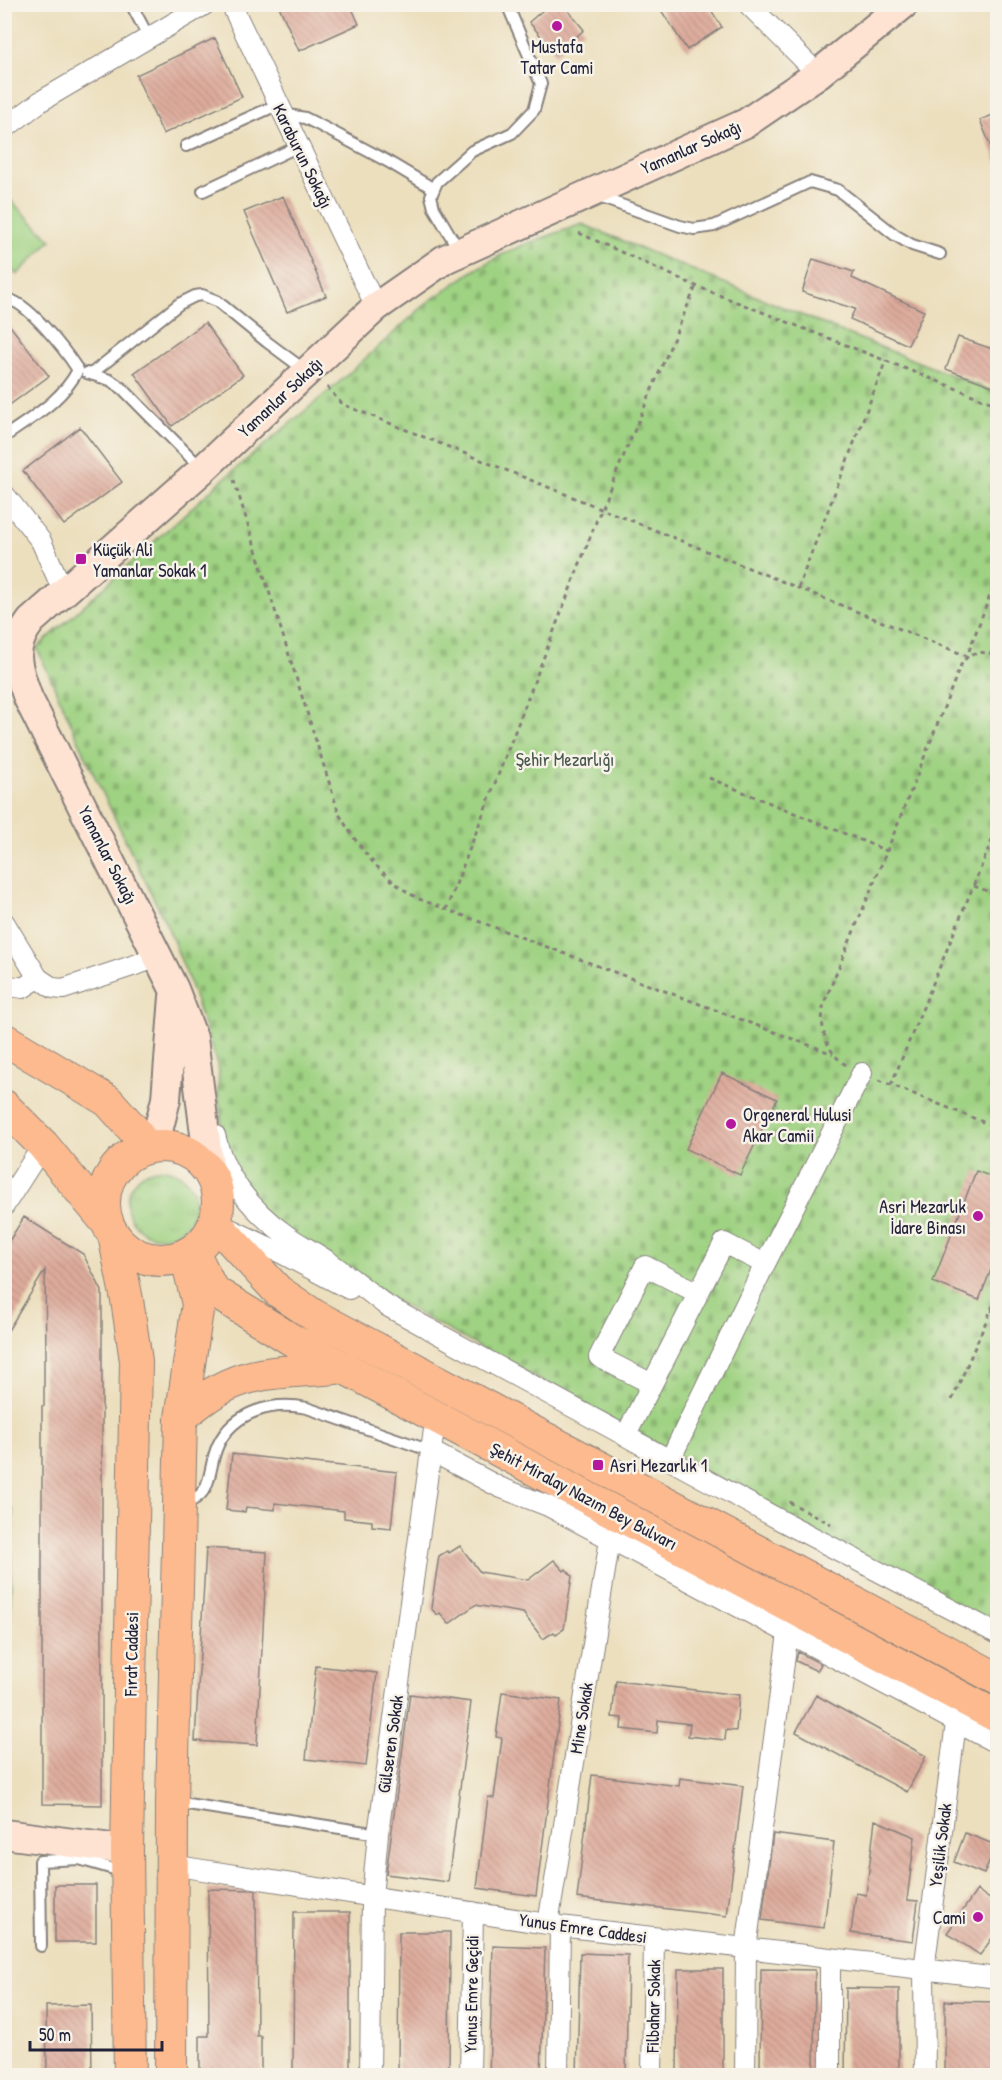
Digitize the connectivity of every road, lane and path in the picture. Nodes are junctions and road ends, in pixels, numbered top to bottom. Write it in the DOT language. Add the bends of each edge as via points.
graph roads {
  1 [pos="131,4"];
  2 [pos="206,4"];
  3 [pos="231,4"];
  4 [pos="507,4"];
  5 [pos="748,4"];
  6 [pos="904,4"];
  7 [pos="149,38"];
  8 [pos="819,74"];
  9 [pos="281,109"];
  10 [pos="4,129"];
  11 [pos="186,146"];
  12 [pos="299,147"];
  13 [pos="434,189"];
  14 [pos="203,191"];
  15 [pos="588,193"];
  16 [pos="579,233"];
  17 [pos="460,252"];
  18 [pos="940,254"];
  19 [pos="696,286"];
  20 [pos="4,299"];
  21 [pos="376,307"];
  22 [pos="886,360"];
  23 [pos="78,370"];
  24 [pos="91,374"];
  25 [pos="317,379"];
  26 [pos="998,405"];
  27 [pos="4,437"];
  28 [pos="202,470"];
  29 [pos="234,480"];
  30 [pos="4,494"];
  31 [pos="601,509"];
  32 [pos="998,574"];
  33 [pos="798,588"];
  34 [pos="64,593"];
  35 [pos="10,649"];
  36 [pos="998,654"];
  37 [pos="967,657"];
  38 [pos="709,778"];
  39 [pos="998,826"];
  40 [pos="887,851"];
  41 [pos="974,886"];
  42 [pos="998,895"];
  43 [pos="446,910"];
  44 [pos="4,922"];
  45 [pos="159,957"];
  46 [pos="38,978"];
  47 [pos="4,985"];
  48 [pos="174,989"];
  49 [pos="4,1039"];
  50 [pos="833,1053"];
  51 [pos="862,1073"];
  52 [pos="891,1085"];
  53 [pos="4,1106"];
  54 [pos="202,1107"];
  55 [pos="998,1128"];
  56 [pos="42,1145"];
  57 [pos="151,1147"];
  58 [pos="210,1174"];
  59 [pos="4,1206"];
  60 [pos="215,1222"];
  61 [pos="111,1229"];
  62 [pos="189,1253"];
  63 [pos="765,1264"];
  64 [pos="698,1293"];
  65 [pos="998,1294"];
  66 [pos="387,1306"];
  67 [pos="991,1310"];
  68 [pos="998,1313"];
  69 [pos="344,1367"];
  70 [pos="652,1384"];
  71 [pos="952,1400"];
  72 [pos="436,1415"];
  73 [pos="181,1418"];
  74 [pos="626,1435"];
  75 [pos="431,1451"];
  76 [pos="670,1460"];
  77 [pos="179,1506"];
  78 [pos="612,1525"];
  79 [pos="788,1633"];
  80 [pos="998,1634"];
  81 [pos="998,1679"];
  82 [pos="998,1717"];
  83 [pos="956,1723"];
  84 [pos="998,1744"];
  85 [pos="172,1802"];
  86 [pos="4,1834"];
  87 [pos="378,1834"];
  88 [pos="127,1862"];
  89 [pos="171,1865"];
  90 [pos="372,1897"];
  91 [pos="472,1912"];
  92 [pos="554,1925"];
  93 [pos="654,1937"];
  94 [pos="41,1946"];
  95 [pos="746,1949"];
  96 [pos="830,1959"];
  97 [pos="924,1970"];
  98 [pos="998,1978"];
  99 [pos="130,2076"];
  100 [pos="171,2076"];
  101 [pos="370,2076"];
  102 [pos="470,2076"];
  103 [pos="558,2076"];
  104 [pos="652,2076"];
  105 [pos="745,2076"];
  106 [pos="830,2076"];
  107 [pos="925,2076"];
  1 -- 7 [label="lane"];
  2 -- 7 [label="street"];
  3 -- 9 [label="street, Karaburun Sokağı"];
  4 -- 13 [label="lane" via="541,84 534,110 512,133 472,151"];
  5 -- 8 [label="street"];
  6 -- 8 [label="street, Yamanlar Sokağı"];
  7 -- 10 [label="street" via="41,101"];
  8 -- 15 [label="street, Yamanlar Sokağı" via="746,123"];
  9 -- 11 [label="lane"];
  9 -- 12 [label="street, Karaburun Sokağı"];
  9 -- 13 [label="lane" via="321,126"];
  12 -- 14 [label="lane"];
  12 -- 21 [label="street, Karaburun Sokağı"];
  13 -- 17 [label="lane" via="434,208"];
  15 -- 17 [label="street, Yamanlar Sokağı"];
  15 -- 18 [label="lane" via="694,229 714,226 810,182 838,190 895,235"];
  16 -- 19 [label="path"];
  17 -- 21 [label="street, Yamanlar Sokağı"];
  19 -- 22 [label="path"];
  19 -- 31 [label="path"];
  20 -- 23 [label="lane" via="24,306"];
  21 -- 25 [label="street, Yamanlar Sokağı"];
  22 -- 26 [label="path"];
  22 -- 33 [label="path"];
  23 -- 24 [label="lane"];
  23 -- 27 [label="lane" via="49,406"];
  24 -- 25 [label="lane" via="179,304 202,295 217,301"];
  24 -- 28 [label="lane" via="123,389"];
  25 -- 28 [label="street, Yamanlar Sokağı"];
  25 -- 31 [label="path" via="342,404"];
  28 -- 34 [label="street, Yamanlar Sokağı"];
  29 -- 43 [label="path" via="339,814 360,848 387,878 419,899"];
  30 -- 34 [label="street" via="41,541"];
  31 -- 33 [label="path"];
  31 -- 43 [label="path"];
  32 -- 37 [label="path"];
  33 -- 37 [label="path"];
  34 -- 35 [label="street, Yamanlar Sokağı" via="31,621"];
  35 -- 45 [label="street, Yamanlar Sokağı" via="28,698"];
  36 -- 37 [label="path" via="979,651"];
  37 -- 40 [label="path"];
  38 -- 40 [label="path"];
  39 -- 41 [label="path"];
  40 -- 50 [label="path" via="824,1003 823,1032"];
  41 -- 42 [label="path"];
  41 -- 52 [label="path"];
  43 -- 50 [label="path"];
  44 -- 46 [label="street"];
  45 -- 46 [label="street" via="63,989 53,988"];
  45 -- 48 [label="street, Yamanlar Sokağı"];
  46 -- 47 [label="street" via="22,988"];
  48 -- 54 [label="street, Yamanlar Sokağı" via="193,1038"];
  48 -- 57 [label="street" via="166,1099"];
  49 -- 57 [label="main road" via="108,1101"];
  50 -- 51 [label="path"];
  51 -- 52 [label="path"];
  51 -- 63 [label="street"];
  52 -- 55 [label="path"];
  53 -- 56 [label="main road"];
  54 -- 58 [label="street, Yamanlar Sokağı"];
  54 -- 66 [label="street" via="213,1124 227,1169 260,1212"];
  56 -- 59 [label="street"];
  56 -- 61 [label="main road"];
  57 -- 58 [label="main road" via="186,1152"];
  57 -- 61 [label="main road" via="127,1157 112,1174 104,1209"];
  58 -- 60 [label="main road" via="218,1194"];
  60 -- 62 [label="main road" via="208,1236"];
  60 -- 66 [label="street"];
  60 -- 81 [label="main road, Şehit Miralay Nazım Bey Bulvarı" via="278,1292 315,1316"];
  61 -- 62 [label="main road" via="126,1249 142,1257 169,1260"];
  61 -- 88 [label="main road, Fırat Caddesi" via="136,1361"];
  62 -- 69 [label="main road, Şehit Miralay Nazım Bey Bulvarı" via="218,1294"];
  62 -- 73 [label="main road" via="198,1304"];
  63 -- 64 [label="street" via="724,1242"];
  63 -- 76 [label="street"];
  64 -- 70 [label="street"];
  64 -- 70 [label="street" via="645,1266 599,1357"];
  65 -- 67 [label="path"];
  66 -- 74 [label="street"];
  67 -- 68 [label="path"];
  67 -- 71 [label="path"];
  69 -- 72 [label="main road, Şehit Miralay Nazım Bey Bulvarı"];
  69 -- 73 [label="main road" via="254,1375 221,1387"];
  70 -- 74 [label="street"];
  72 -- 75 [label="street, Gülseren Sokak"];
  72 -- 78 [label="main road, Şehit Miralay Nazım Bey Bulvarı"];
  73 -- 77 [label="main road"];
  74 -- 76 [label="street"];
  75 -- 77 [label="lane" via="307,1408 274,1406 244,1416 228,1429 217,1447 206,1488 197,1499"];
  75 -- 78 [label="street" via="499,1487"];
  75 -- 87 [label="street, Gülseren Sokak"];
  76 -- 80 [label="street"];
  77 -- 85 [label="main road"];
  78 -- 79 [label="street"];
  78 -- 82 [label="main road, Şehit Miralay Nazım Bey Bulvarı"];
  78 -- 92 [label="street, Mine Sokak"];
  79 -- 83 [label="street"];
  79 -- 95 [label="street"];
  83 -- 84 [label="street"];
  83 -- 97 [label="street, Yeşilik Sokak"];
  85 -- 87 [label="lane"];
  85 -- 89 [label="main road"];
  86 -- 88 [label="street"];
  87 -- 90 [label="street, Gülseren Sokak"];
  88 -- 94 [label="lane" via="40,1861"];
  88 -- 99 [label="main road, Fırat Caddesi"];
  89 -- 90 [label="street, Yunus Emre Caddesi"];
  89 -- 100 [label="main road"];
  90 -- 91 [label="street, Yunus Emre Caddesi"];
  90 -- 101 [label="street, Gülseren Sokak"];
  91 -- 92 [label="street, Yunus Emre Caddesi"];
  91 -- 102 [label="street, Yunus Emre Geçidi"];
  92 -- 93 [label="street, Yunus Emre Caddesi"];
  92 -- 103 [label="street, Mine Sokak"];
  93 -- 95 [label="street, Yunus Emre Caddesi"];
  93 -- 104 [label="street, Filbahar Sokak"];
  95 -- 96 [label="street, Yunus Emre Caddesi"];
  95 -- 105 [label="street"];
  96 -- 97 [label="street, Yunus Emre Caddesi"];
  96 -- 106 [label="street"];
  97 -- 98 [label="street, Yunus Emre Caddesi"];
  97 -- 107 [label="street, Yeşilik Sokak"];
}
